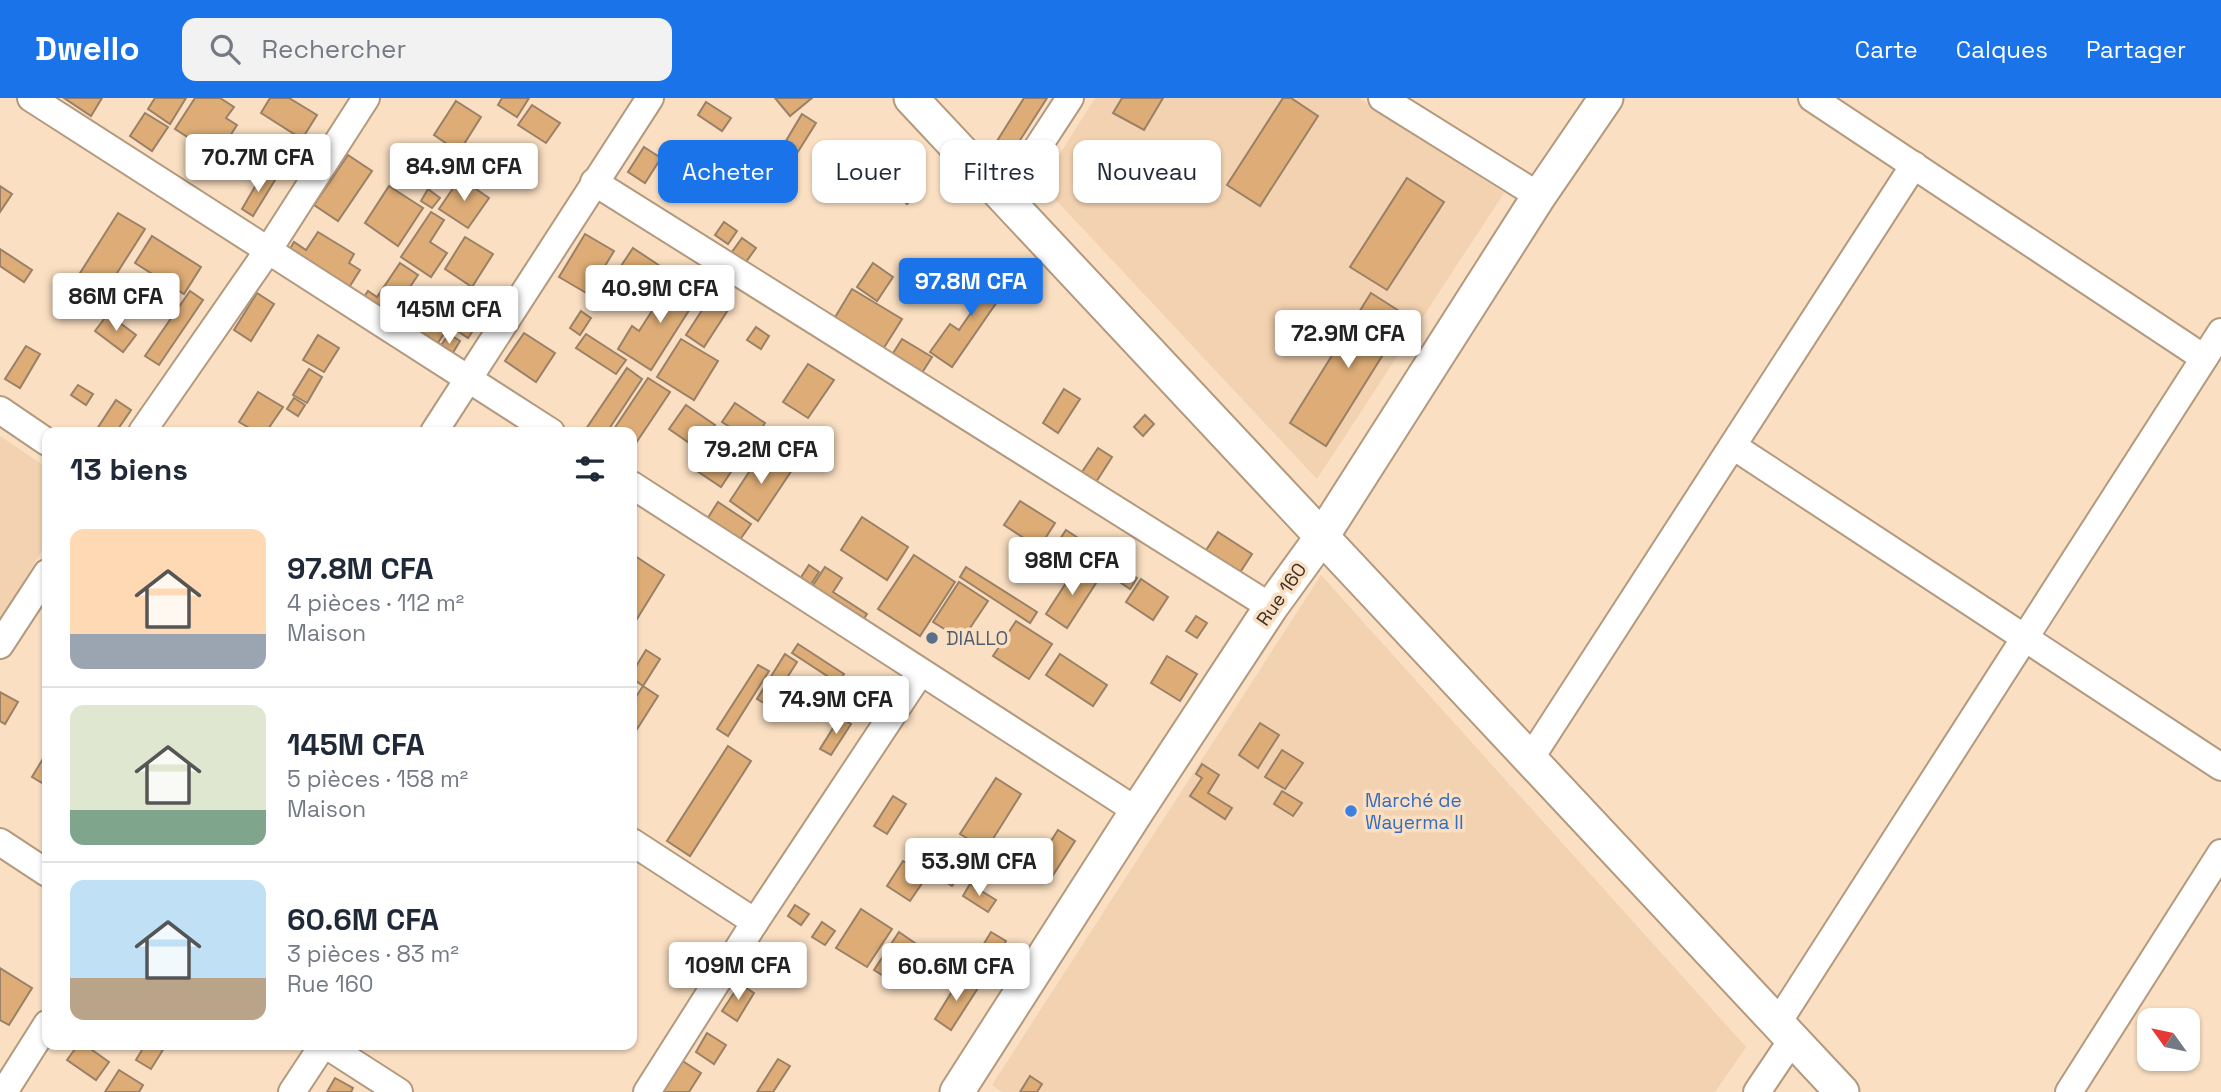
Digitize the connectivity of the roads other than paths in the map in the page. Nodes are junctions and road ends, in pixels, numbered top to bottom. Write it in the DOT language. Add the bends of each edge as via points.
graph roads {
  1 [pos="31,98"];
  2 [pos="366,98"];
  3 [pos="650,98"];
  4 [pos="911,98"];
  5 [pos="1070,98"];
  6 [pos="1382,98"];
  7 [pos="1606,98"];
  8 [pos="1812,98"];
  9 [pos="950,140"];
  10 [pos="1043,140"];
  11 [pos="1914,165"];
  12 [pos="594,182"];
  13 [pos="1539,196"];
  14 [pos="1008,203"];
  15 [pos="267,252"];
  16 [pos="2221,332"];
  17 [pos="2204,358"];
  18 [pos="469,379"];
  19 [pos="0,411"];
  20 [pos="145,427"];
  21 [pos="437,427"];
  22 [pos="543,427"];
  23 [pos="42,439"];
  24 [pos="1733,446"];
  25 [pos="637,488"];
  26 [pos="1321,538"];
  27 [pos="42,581"];
  28 [pos="1271,607"];
  29 [pos="2023,638"];
  30 [pos="0,645"];
  31 [pos="920,673"];
  32 [pos="1530,759"];
  33 [pos="2221,767"];
  34 [pos="1137,811"];
  35 [pos="0,842"];
  36 [pos="637,845"];
  37 [pos="2221,853"];
  38 [pos="42,870"];
  39 [pos="755,922"];
  40 [pos="42,1032"];
  41 [pos="1785,1032"];
  42 [pos="321,1050"];
  43 [pos="333,1050"];
  44 [pos="4,1092"];
  45 [pos="292,1092"];
  46 [pos="399,1092"];
  47 [pos="647,1092"];
  48 [pos="957,1092"];
  49 [pos="1758,1092"];
  50 [pos="1842,1092"];
  51 [pos="2069,1092"];
  1 -- 15 [label="street"];
  2 -- 15 [label="street"];
  3 -- 12 [label="street"];
  4 -- 9 [label="street"];
  5 -- 10 [label="street"];
  6 -- 13 [label="street"];
  7 -- 13 [label="street, Rue 160"];
  8 -- 11 [label="street"];
  11 -- 17 [label="street"];
  11 -- 24 [label="street"];
  12 -- 18 [label="street"];
  12 -- 28 [label="street"];
  13 -- 26 [label="street, Rue 160"];
  14 -- 26 [label="street"];
  15 -- 18 [label="street"];
  15 -- 20 [label="street"];
  16 -- 17 [label="street"];
  17 -- 29 [label="street"];
  18 -- 21 [label="street"];
  18 -- 22 [label="street"];
  19 -- 23 [label="street"];
  24 -- 29 [label="street"];
  24 -- 32 [label="street"];
  25 -- 31 [label="street"];
  26 -- 28 [label="street, Rue 160"];
  26 -- 32 [label="street"];
  27 -- 30 [label="street"];
  28 -- 34 [label="street, Rue 160"];
  29 -- 33 [label="street"];
  29 -- 41 [label="street"];
  31 -- 34 [label="street"];
  31 -- 39 [label="street"];
  32 -- 41 [label="street"];
  34 -- 48 [label="street, Rue 160"];
  35 -- 38 [label="street"];
  36 -- 39 [label="street"];
  37 -- 51 [label="street"];
  39 -- 47 [label="street"];
  40 -- 44 [label="street"];
  41 -- 49 [label="street"];
  41 -- 50 [label="street"];
  42 -- 45 [label="street"];
  43 -- 46 [label="street"];
}
